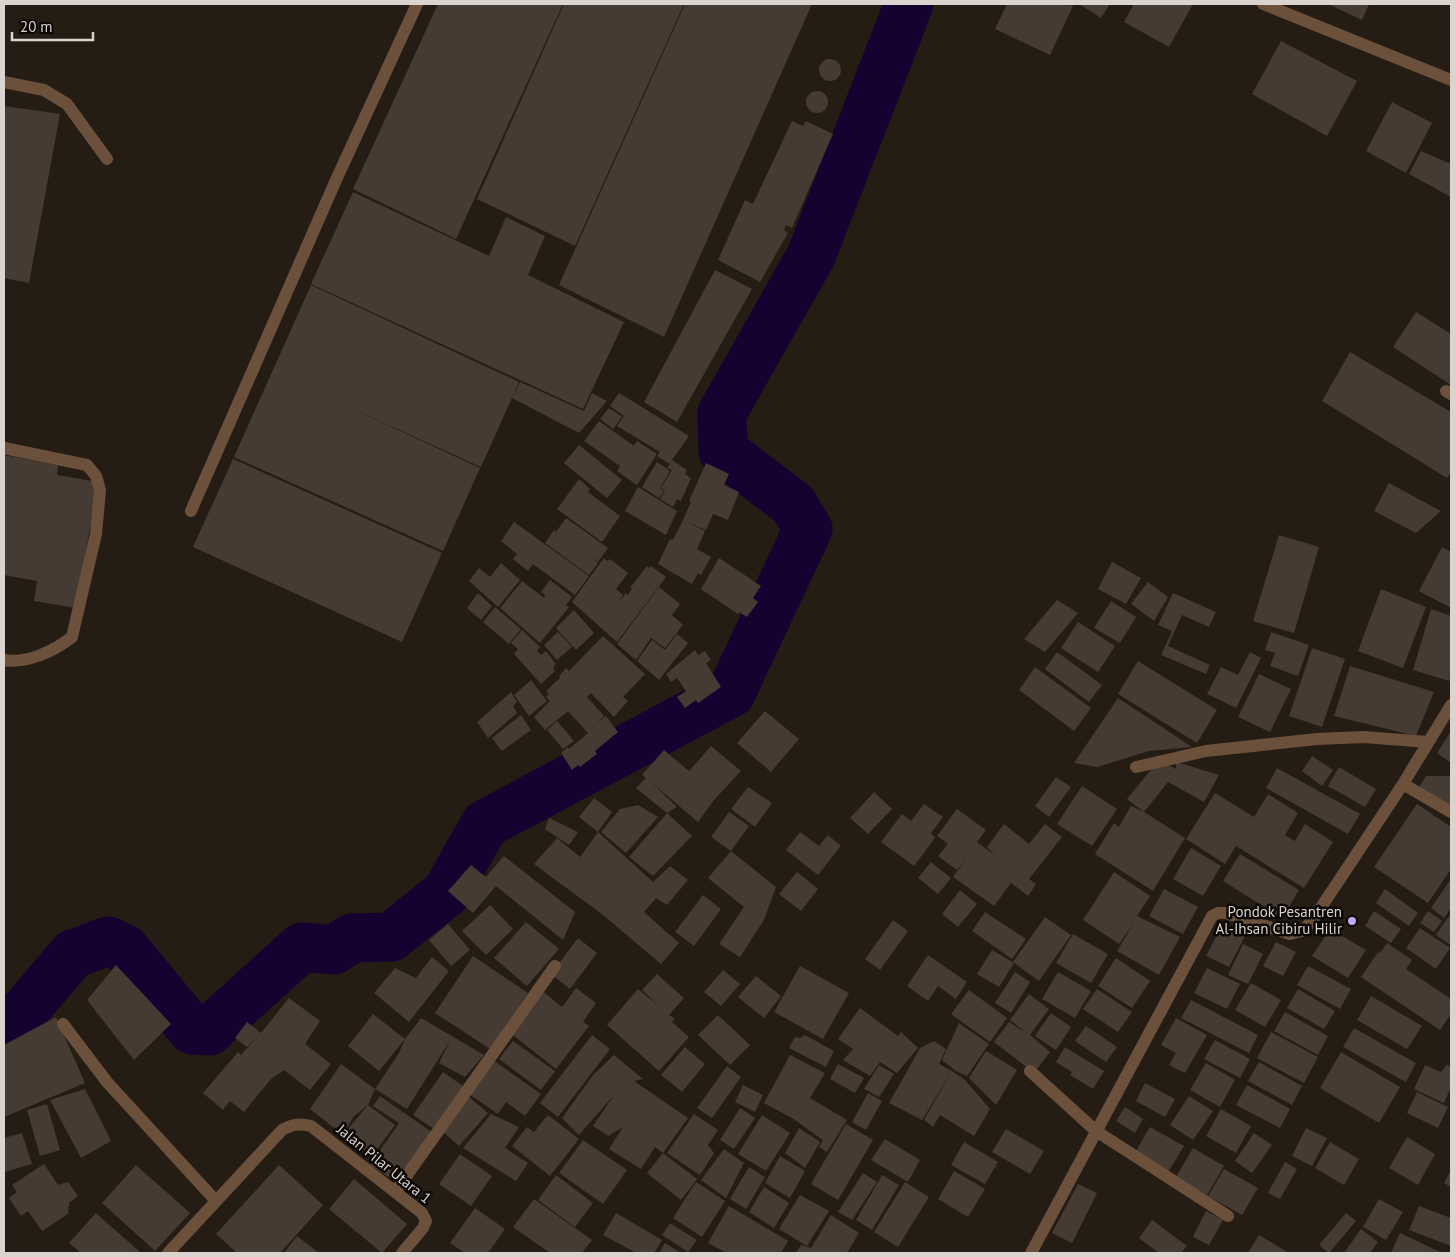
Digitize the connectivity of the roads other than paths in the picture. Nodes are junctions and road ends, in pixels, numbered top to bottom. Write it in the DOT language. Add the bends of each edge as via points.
graph roads {
  1 [pos="417,4"];
  2 [pos="1263,4"];
  3 [pos="1451,80"];
  4 [pos="4,82"];
  5 [pos="106,158"];
  6 [pos="4,448"];
  7 [pos="191,511"];
  8 [pos="4,660"];
  9 [pos="1451,705"];
  10 [pos="1428,742"];
  11 [pos="1136,767"];
  12 [pos="1403,784"];
  13 [pos="1451,812"];
  14 [pos="555,966"];
  15 [pos="64,1024"];
  16 [pos="1030,1070"];
  17 [pos="1096,1131"];
  18 [pos="395,1192"];
  19 [pos="216,1201"];
  20 [pos="1228,1216"];
  21 [pos="168,1253"];
  22 [pos="402,1253"];
  23 [pos="1031,1253"];
  1 -- 7 [label="street"];
  2 -- 3 [label="street"];
  4 -- 5 [label="street" via="44,90 67,104"];
  6 -- 8 [label="street" via="87,465 96,476 100,490 96,534 72,637 39,656"];
  9 -- 10 [label="street"];
  10 -- 11 [label="street" via="1364,738 1317,740 1206,751"];
  10 -- 12 [label="street"];
  12 -- 13 [label="street"];
  12 -- 17 [label="street" via="1312,921 1302,931 1290,934 1226,912 1212,916"];
  14 -- 18 [label="street"];
  15 -- 19 [label="street" via="107,1082"];
  16 -- 17 [label="street"];
  17 -- 20 [label="street"];
  17 -- 23 [label="street"];
  18 -- 19 [label="street, Jalan Pilar Utara 1" via="311,1126 299,1123 282,1130"];
  18 -- 22 [label="street, Jalan Pilar Utara 1" via="422,1213 426,1221"];
  19 -- 21 [label="street"];
}
